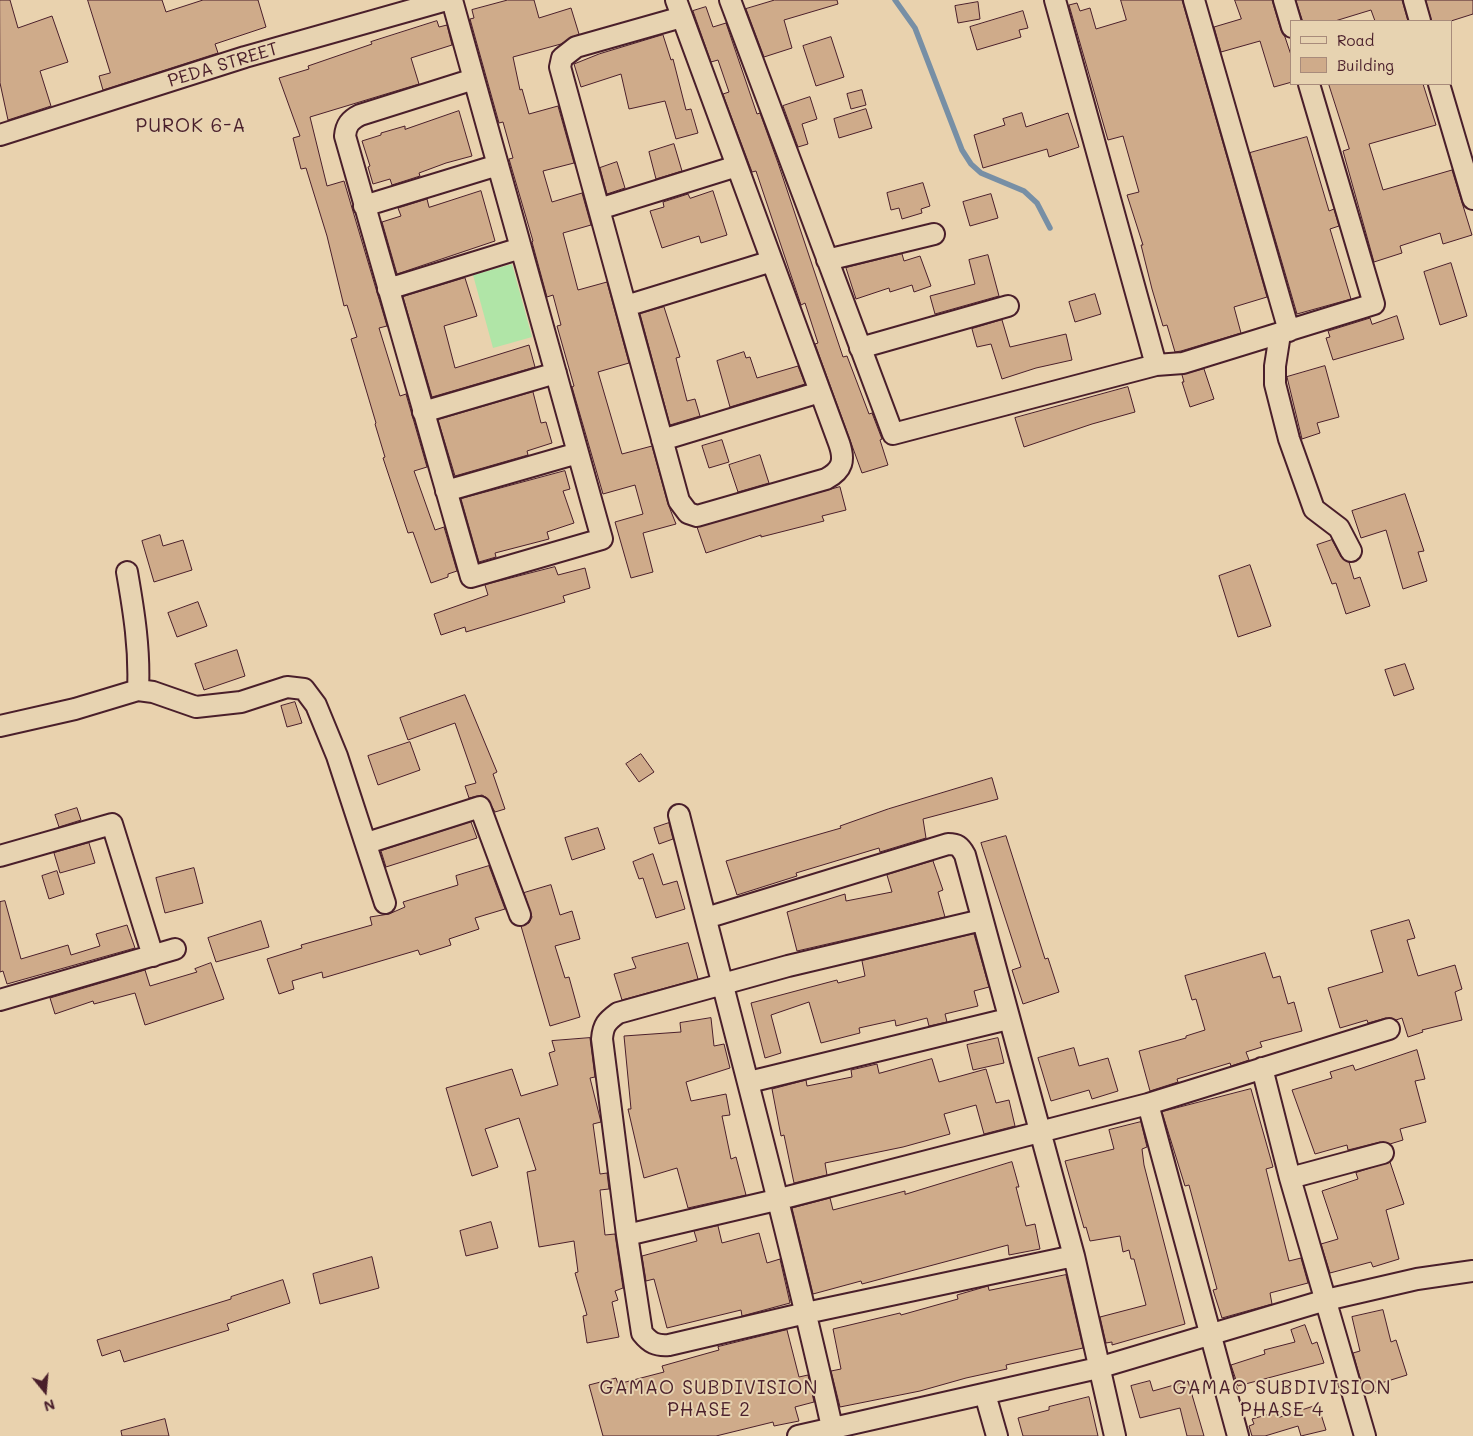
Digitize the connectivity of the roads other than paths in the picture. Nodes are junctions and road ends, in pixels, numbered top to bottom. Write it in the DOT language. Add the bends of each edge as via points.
graph roads {
  1 [pos="447,0"];
  2 [pos="452,0"];
  3 [pos="730,0"];
  4 [pos="1055,0"];
  5 [pos="1194,0"];
  6 [pos="1284,0"];
  7 [pos="1414,0"];
  8 [pos="679,8"];
  9 [pos="1290,20"];
  10 [pos="1420,20"];
  11 [pos="474,79"];
  12 [pos="1308,85"];
  13 [pos="1439,85"];
  14 [pos="0,136"];
  15 [pos="498,165"];
  16 [pos="737,166"];
  17 [pos="1473,199"];
  18 [pos="364,206"];
  19 [pos="599,209"];
  20 [pos="934,234"];
  21 [pos="521,248"];
  22 [pos="827,260"];
  23 [pos="772,261"];
  24 [pos="388,288"];
  25 [pos="626,306"];
  26 [pos="1008,306"];
  27 [pos="1285,332"];
  28 [pos="860,348"];
  29 [pos="1156,365"];
  30 [pos="556,373"];
  31 [pos="820,392"];
  32 [pos="423,412"];
  33 [pos="662,440"];
  34 [pos="578,453"];
  35 [pos="446,492"];
  36 [pos="1351,550"];
  37 [pos="127,572"];
  38 [pos="138,690"];
  39 [pos="0,726"];
  40 [pos="679,816"];
  41 [pos="367,843"];
  42 [pos="0,856"];
  43 [pos="385,903"];
  44 [pos="520,915"];
  45 [pos="706,918"];
  46 [pos="982,920"];
  47 [pos="175,950"];
  48 [pos="153,956"];
  49 [pos="724,984"];
  50 [pos="0,1000"];
  51 [pos="1008,1019"];
  52 [pos="1389,1029"];
  53 [pos="1262,1068"];
  54 [pos="749,1082"];
  55 [pos="1148,1104"];
  56 [pos="1040,1132"];
  57 [pos="1383,1153"];
  58 [pos="1290,1178"];
  59 [pos="776,1200"];
  60 [pos="627,1235"];
  61 [pos="1074,1256"];
  62 [pos="1473,1271"];
  63 [pos="1326,1300"];
  64 [pos="806,1313"];
  65 [pos="1212,1334"];
  66 [pos="1098,1368"];
  67 [pos="985,1394"];
  68 [pos="832,1427"];
  69 [pos="798,1436"];
  70 [pos="997,1436"];
  71 [pos="1115,1436"];
  72 [pos="1238,1436"];
  73 [pos="1365,1436"];
  1 -- 14 [label="street, PEDA STREET" via="245,57"];
  2 -- 11 [label="street"];
  3 -- 22 [label="street"];
  4 -- 29 [label="street"];
  5 -- 27 [label="street"];
  6 -- 9 [label="street"];
  7 -- 10 [label="street"];
  8 -- 16 [label="street"];
  8 -- 19 [label="street" via="576,47 562,58 560,67"];
  11 -- 15 [label="street"];
  11 -- 18 [label="street" via="352,119 346,127 345,136"];
  12 -- 27 [label="street" via="1374,304"];
  13 -- 17 [label="street"];
  15 -- 18 [label="street"];
  15 -- 21 [label="street"];
  16 -- 19 [label="street"];
  16 -- 23 [label="street"];
  18 -- 24 [label="street"];
  19 -- 25 [label="street"];
  20 -- 22 [label="street"];
  21 -- 24 [label="street"];
  21 -- 30 [label="street"];
  22 -- 28 [label="street"];
  23 -- 25 [label="street"];
  23 -- 31 [label="street"];
  24 -- 32 [label="street"];
  25 -- 33 [label="street"];
  26 -- 28 [label="street"];
  27 -- 29 [label="street" via="1183,363"];
  27 -- 36 [label="street" via="1275,366 1275,384 1292,448 1314,510 1339,528"];
  28 -- 29 [label="street" via="893,434"];
  30 -- 32 [label="street"];
  30 -- 34 [label="street"];
  31 -- 33 [label="street"];
  31 -- 33 [label="street" via="842,454 840,469 826,479 697,516 688,513 679,500"];
  32 -- 35 [label="street"];
  34 -- 35 [label="street"];
  34 -- 35 [label="street" via="602,539 565,550 471,577"];
  37 -- 38 [label="street" via="136,623"];
  38 -- 39 [label="street"];
  38 -- 41 [label="street" via="196,707 241,702 287,687 304,689 316,705"];
  40 -- 45 [label="street"];
  41 -- 43 [label="street"];
  41 -- 44 [label="street" via="480,807"];
  42 -- 48 [label="street" via="112,824"];
  45 -- 46 [label="street" via="956,844 965,854"];
  45 -- 49 [label="street"];
  46 -- 49 [label="street"];
  46 -- 51 [label="street"];
  47 -- 48 [label="street"];
  48 -- 50 [label="street"];
  49 -- 54 [label="street"];
  49 -- 60 [label="street" via="618,1013 607,1020 603,1029"];
  51 -- 54 [label="street"];
  51 -- 56 [label="street"];
  52 -- 53 [label="street"];
  53 -- 55 [label="street"];
  53 -- 58 [label="street"];
  54 -- 59 [label="street"];
  55 -- 56 [label="street"];
  55 -- 65 [label="street"];
  56 -- 59 [label="street"];
  56 -- 61 [label="street"];
  57 -- 58 [label="street"];
  58 -- 63 [label="street"];
  59 -- 60 [label="street"];
  59 -- 64 [label="street"];
  60 -- 64 [label="street" via="642,1333 649,1342 658,1346"];
  61 -- 64 [label="street"];
  61 -- 66 [label="street"];
  62 -- 63 [label="street" via="1417,1279"];
  63 -- 65 [label="street"];
  63 -- 73 [label="street"];
  64 -- 68 [label="street"];
  65 -- 66 [label="street"];
  65 -- 72 [label="street"];
  66 -- 67 [label="street"];
  66 -- 71 [label="street"];
  67 -- 68 [label="street"];
  67 -- 70 [label="street"];
  68 -- 69 [label="street"];
}
